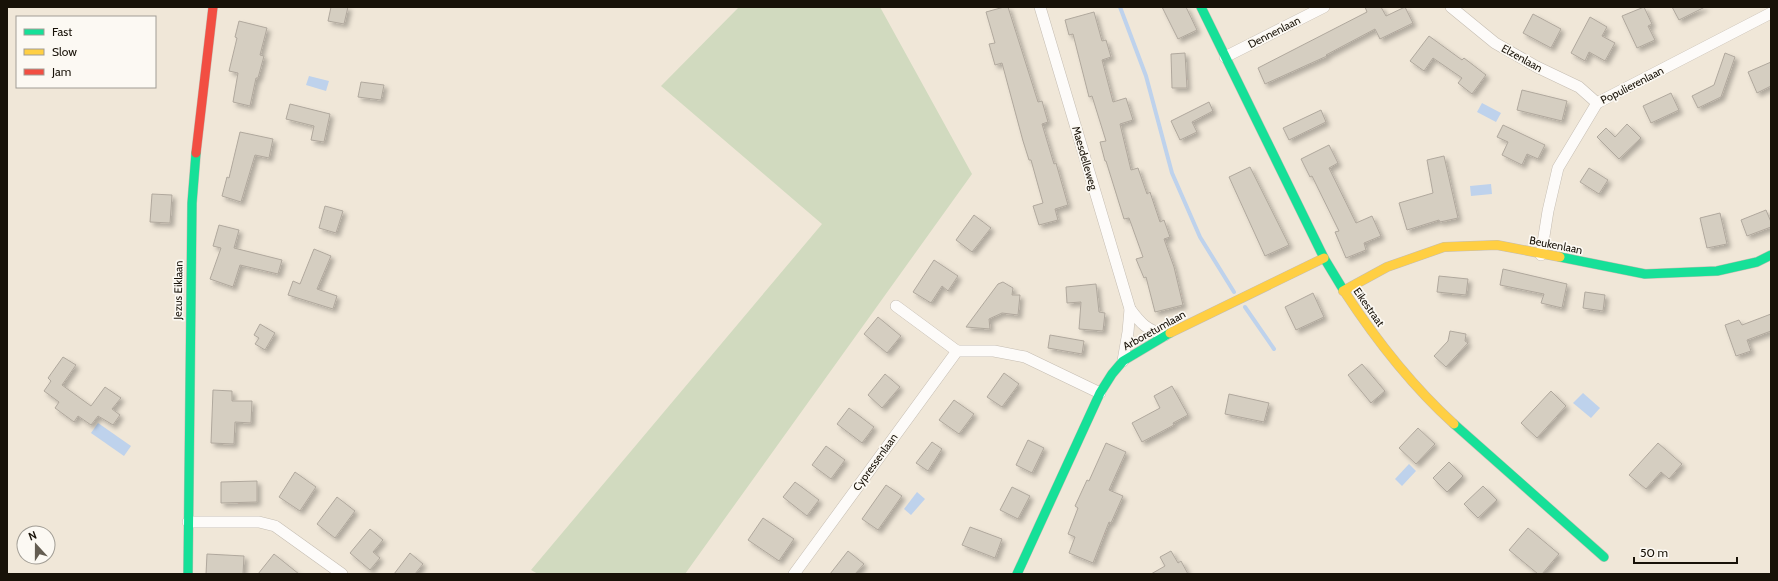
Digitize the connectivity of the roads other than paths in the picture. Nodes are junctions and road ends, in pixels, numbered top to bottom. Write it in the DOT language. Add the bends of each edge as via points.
graph roads {
  1 [pos="213,7"];
  2 [pos="1040,7"];
  3 [pos="1201,7"];
  4 [pos="1324,7"];
  5 [pos="1451,7"];
  6 [pos="1771,14"];
  7 [pos="1225,56"];
  8 [pos="1597,103"];
  9 [pos="1541,255"];
  10 [pos="1771,255"];
  11 [pos="1324,258"];
  12 [pos="1343,291"];
  13 [pos="896,306"];
  14 [pos="1130,310"];
  15 [pos="1165,335"];
  16 [pos="957,351"];
  17 [pos="1123,362"];
  18 [pos="1100,393"];
  19 [pos="188,522"];
  20 [pos="1604,557"];
  21 [pos="188,574"];
  22 [pos="342,574"];
  23 [pos="794,574"];
  24 [pos="1017,574"];
  1 -- 19 [label="street, Jezus Eiklaan" via="200,110 192,204"];
  2 -- 14 [label="street, Maesdelleweg"];
  3 -- 7 [label="street, Eikestraat"];
  4 -- 7 [label="street, Dennenlaan"];
  5 -- 8 [label="street, Elzenlaan" via="1495,43 1579,87"];
  6 -- 8 [label="street, Populierenlaan"];
  7 -- 11 [label="street, Eikestraat"];
  8 -- 9 [label="street, Populierenlaan" via="1558,168"];
  9 -- 10 [label="street, Beukenlaan" via="1644,274 1717,271 1757,262"];
  9 -- 12 [label="street, Beukenlaan" via="1497,245 1444,247 1387,267"];
  11 -- 12 [label="street, Eikestraat"];
  11 -- 15 [label="street, Arboretumlaan"];
  12 -- 20 [label="street, Eikestraat" via="1386,351 1418,388"];
  13 -- 16 [label="street"];
  14 -- 15 [label="street, Maesdelleweg" via="1151,331"];
  14 -- 17 [label="street, Maesdelleweg"];
  15 -- 17 [label="street, Arboretumlaan"];
  16 -- 18 [label="street" via="994,351 1025,358"];
  16 -- 23 [label="street, Cypressenlaan"];
  17 -- 18 [label="street, Arboretumlaan"];
  18 -- 24 [label="street, Arboretumlaan"];
  19 -- 21 [label="street, Jezus Eiklaan"];
  19 -- 22 [label="street" via="259,522 275,526"];
}
